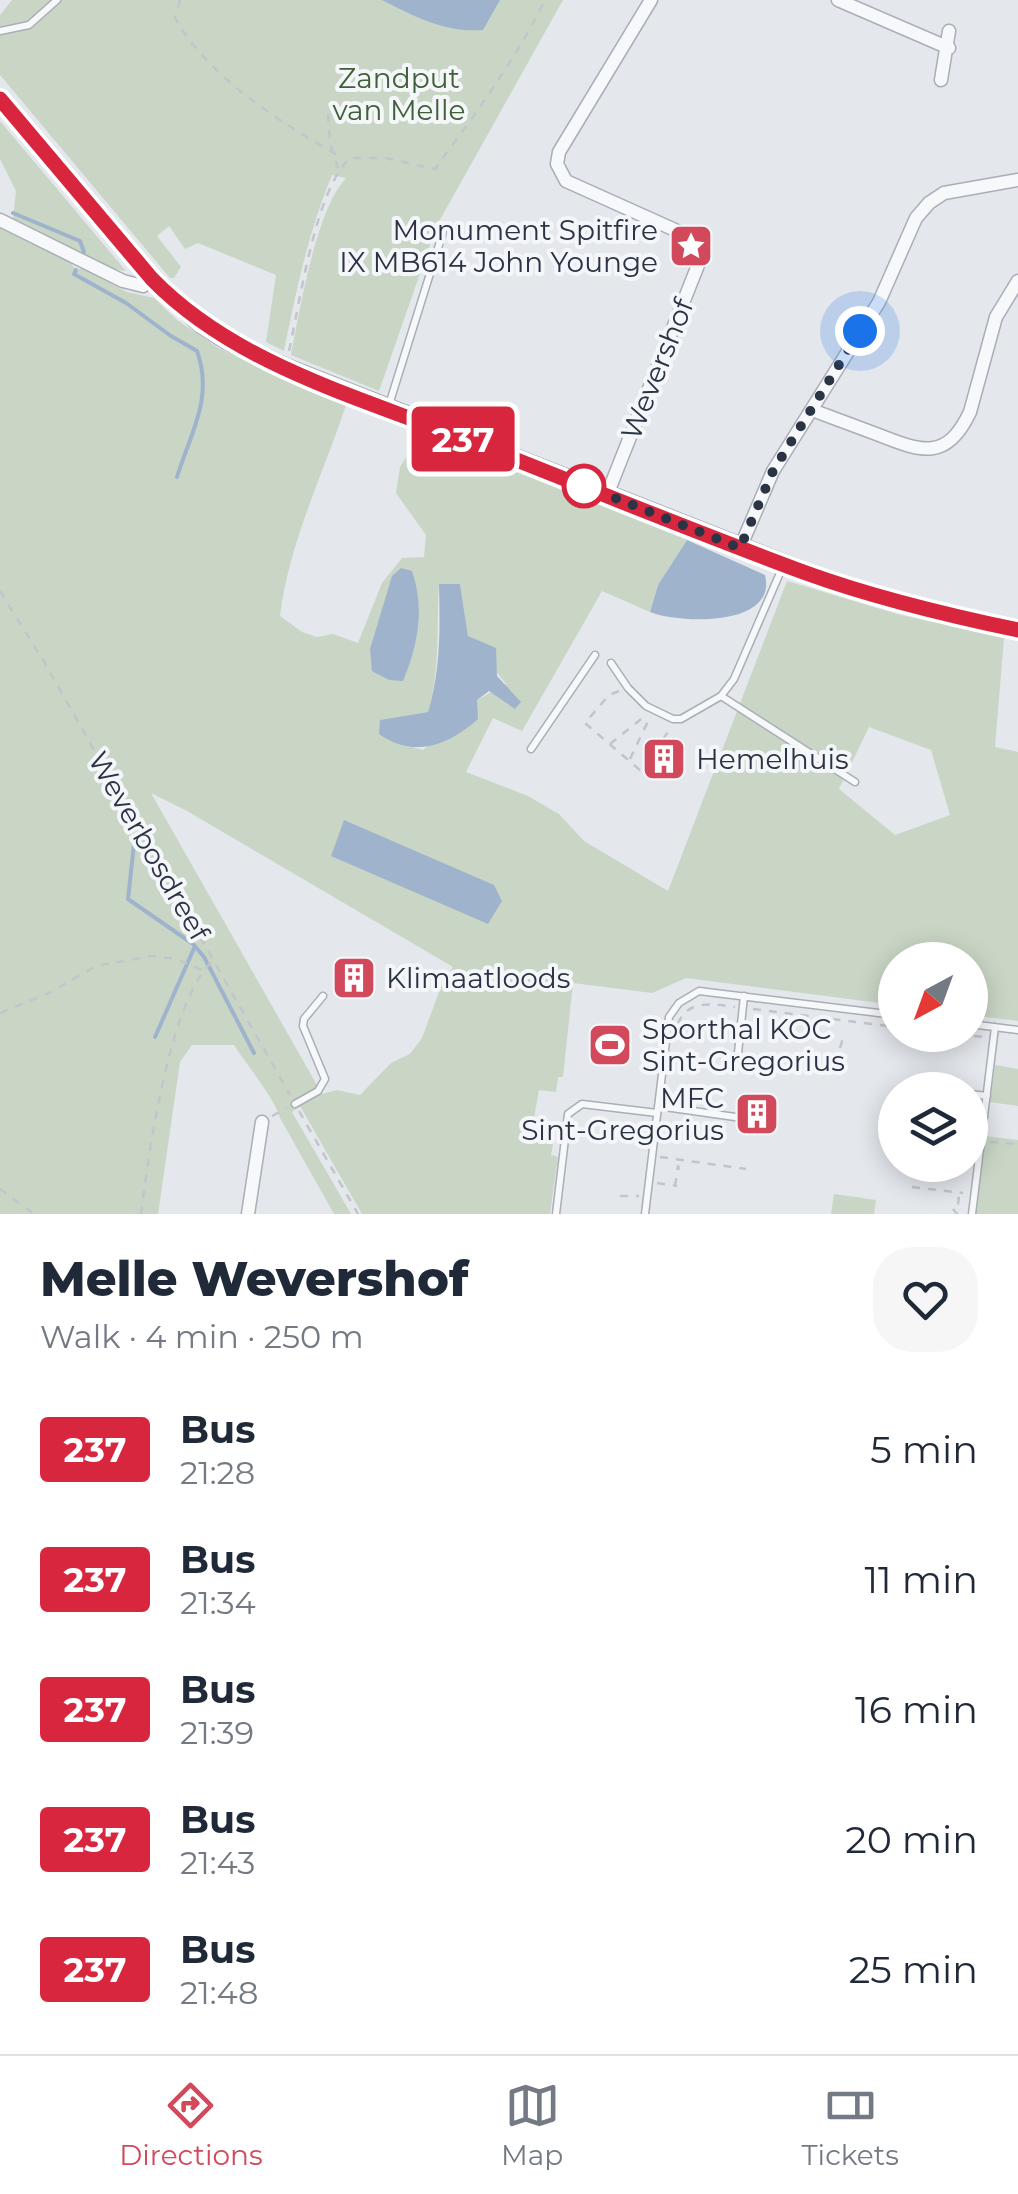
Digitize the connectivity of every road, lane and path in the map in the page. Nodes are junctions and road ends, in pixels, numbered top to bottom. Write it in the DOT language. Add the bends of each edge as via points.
graph roads {
  1 [pos="58,0"];
  2 [pos="180,0"];
  3 [pos="545,0"];
  4 [pos="650,0"];
  5 [pos="838,0"];
  6 [pos="0,31"];
  7 [pos="950,31"];
  8 [pos="949,48"];
  9 [pos="941,80"];
  10 [pos="0,99"];
  11 [pos="328,114"];
  12 [pos="337,156"];
  13 [pos="338,169"];
  14 [pos="1015,183"];
  15 [pos="0,220"];
  16 [pos="443,232"];
  17 [pos="152,279"];
  18 [pos="1018,281"];
  19 [pos="285,367"];
  20 [pos="388,409"];
  21 [pos="812,410"];
  22 [pos="607,495"];
  23 [pos="740,548"];
  24 [pos="784,564"];
  25 [pos="0,590"];
  26 [pos="1018,630"];
  27 [pos="595,655"];
  28 [pos="611,663"];
  29 [pos="628,688"];
  30 [pos="721,696"];
  31 [pos="653,709"];
  32 [pos="676,719"];
  33 [pos="610,744"];
  34 [pos="531,749"];
  35 [pos="630,761"];
  36 [pos="855,782"];
  37 [pos="214,960"];
  38 [pos="206,967"];
  39 [pos="322,996"];
  40 [pos="744,996"];
  41 [pos="743,1008"];
  42 [pos="0,1012"];
  43 [pos="878,1013"];
  44 [pos="878,1025"];
  45 [pos="988,1027"];
  46 [pos="995,1028"];
  47 [pos="1018,1030"];
  48 [pos="675,1032"];
  49 [pos="844,1034"];
  50 [pos="840,1048"];
  51 [pos="738,1053"];
  52 [pos="988,1088"];
  53 [pos="295,1104"];
  54 [pos="657,1110"];
  55 [pos="735,1118"];
  56 [pos="262,1122"];
  57 [pos="988,1142"];
  58 [pos="1018,1144"];
  59 [pos="657,1169"];
  60 [pos="746,1169"];
  61 [pos="681,1175"];
  62 [pos="655,1182"];
  63 [pos="976,1182"];
  64 [pos="912,1187"];
  65 [pos="0,1189"];
  66 [pos="960,1193"];
  67 [pos="975,1194"];
  68 [pos="620,1196"];
  69 [pos="647,1196"];
  70 [pos="953,1209"];
  71 [pos="34,1214"];
  72 [pos="141,1214"];
  73 [pos="248,1214"];
  74 [pos="358,1214"];
  75 [pos="556,1214"];
  76 [pos="645,1214"];
  77 [pos="972,1214"];
  1 -- 6 [label="lane" via="29,25"];
  2 -- 12 [label="path" via="175,18 197,52 276,118"];
  3 -- 13 [label="path" via="483,108 435,169 385,158 350,158"];
  4 -- 22 [label="street, Wevershof" via="557,164 566,181 704,243"];
  5 -- 8 [label="street"];
  7 -- 8 [label="street"];
  8 -- 9 [label="street"];
  10 -- 17 [label="main road"];
  11 -- 12 [label="path"];
  12 -- 13 [label="path"];
  13 -- 19 [label="path" via="308,258"];
  14 -- 21 [label="street" via="944,193 928,202 878,302"];
  15 -- 17 [label="street" via="123,282 143,286"];
  16 -- 20 [label="lane"];
  17 -- 19 [label="main road" via="201,324"];
  18 -- 21 [label="street" via="996,317 970,412 944,446 917,450"];
  19 -- 20 [label="main road"];
  20 -- 22 [label="main road"];
  21 -- 23 [label="street" via="773,471"];
  22 -- 23 [label="main road"];
  23 -- 24 [label="main road"];
  24 -- 26 [label="main road" via="864,593"];
  24 -- 30 [label="lane" via="742,666"];
  25 -- 37 [label="path, Weverbosdreef"];
  27 -- 34 [label="lane"];
  28 -- 29 [label="lane"];
  29 -- 31 [label="lane"];
  29 -- 33 [label="path" via="609,695 585,723"];
  30 -- 32 [label="lane"];
  30 -- 36 [label="lane"];
  31 -- 32 [label="lane"];
  31 -- 33 [label="path"];
  31 -- 35 [label="path"];
  32 -- 35 [label="path" via="643,770"];
  33 -- 35 [label="path"];
  37 -- 38 [label="path"];
  37 -- 53 [label="path, Weverbosdreef"];
  38 -- 42 [label="path" via="152,956 96,966"];
  38 -- 72 [label="path" via="170,1047"];
  39 -- 53 [label="lane" via="303,1026 325,1080"];
  40 -- 41 [label="lane"];
  40 -- 43 [label="lane"];
  40 -- 54 [label="lane" via="699,991 679,1003 669,1017"];
  41 -- 44 [label="path"];
  41 -- 48 [label="path" via="700,1003 681,1015"];
  41 -- 51 [label="lane"];
  45 -- 46 [label="lane"];
  46 -- 47 [label="lane"];
  46 -- 52 [label="lane"];
  49 -- 50 [label="path"];
  53 -- 56 [label="path"];
  53 -- 74 [label="path, Weverbosdreef"];
  54 -- 55 [label="lane"];
  54 -- 69 [label="lane"];
  54 -- 75 [label="lane" via="582,1104 568,1114"];
  56 -- 73 [label="street"];
  57 -- 58 [label="path"];
  59 -- 60 [label="path" via="659,1157"];
  61 -- 62 [label="path" via="678,1166 676,1186"];
  63 -- 67 [label="lane"];
  64 -- 66 [label="path"];
  65 -- 71 [label="path"];
  66 -- 67 [label="path"];
  66 -- 70 [label="path" via="957,1214"];
  67 -- 77 [label="lane"];
  68 -- 69 [label="path"];
  69 -- 76 [label="lane"];
}
